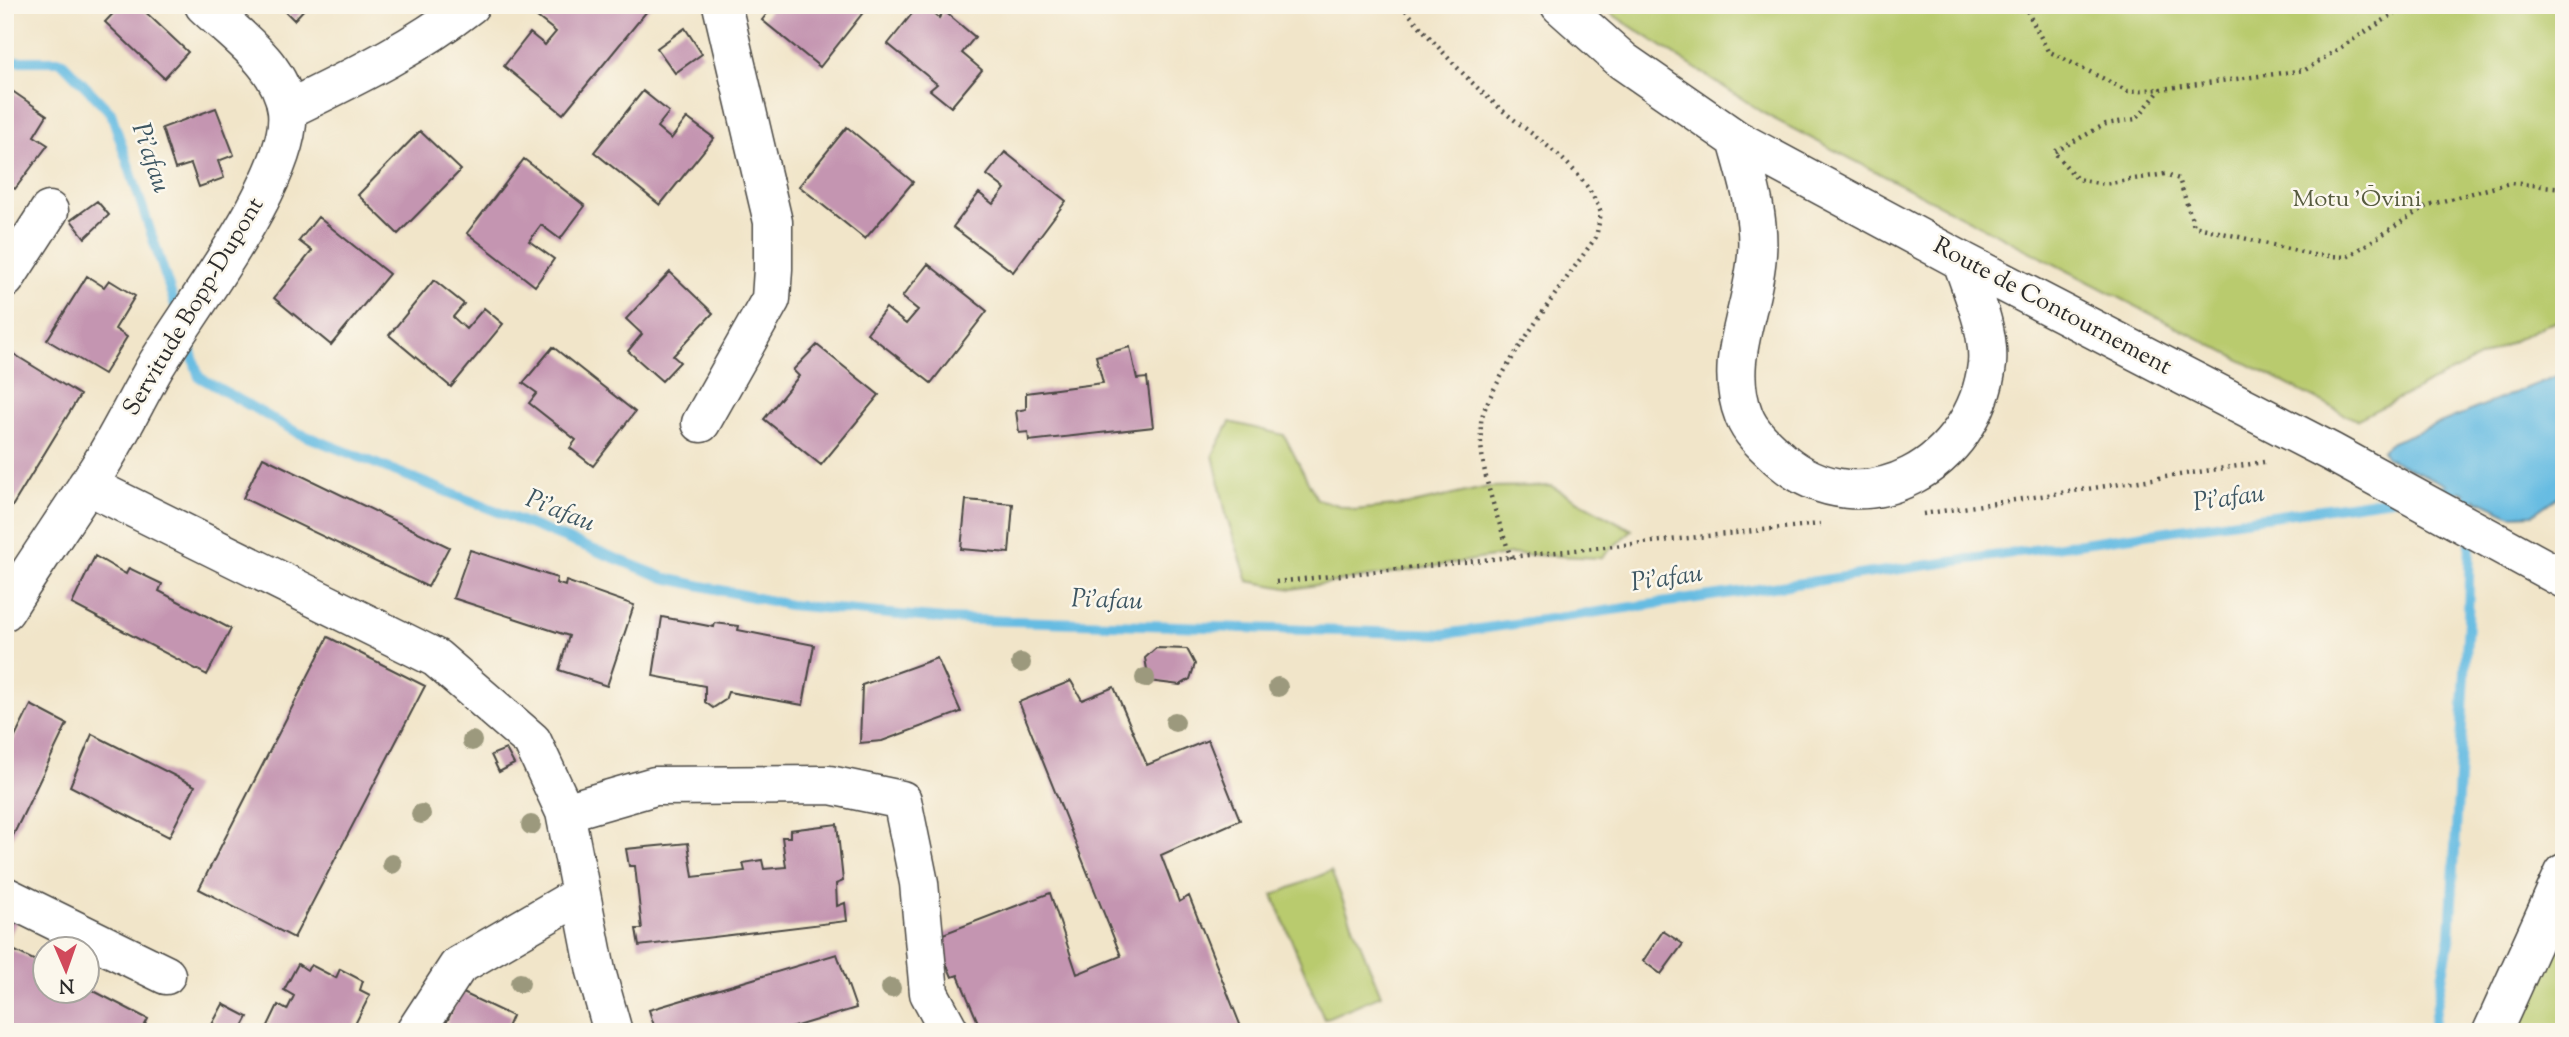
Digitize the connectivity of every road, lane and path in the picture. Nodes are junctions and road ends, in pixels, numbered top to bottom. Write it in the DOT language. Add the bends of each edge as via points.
graph roads {
  1 [pos="204,5"];
  2 [pos="470,5"];
  3 [pos="722,5"];
  4 [pos="1401,5"];
  5 [pos="1560,5"];
  6 [pos="2024,5"];
  7 [pos="2408,5"];
  8 [pos="2161,89"];
  9 [pos="287,110"];
  10 [pos="1737,140"];
  11 [pos="2564,188"];
  12 [pos="50,211"];
  13 [pos="1962,261"];
  14 [pos="5,279"];
  15 [pos="701,423"];
  16 [pos="2338,456"];
  17 [pos="87,485"];
  18 [pos="1914,515"];
  19 [pos="1822,524"];
  20 [pos="1511,558"];
  21 [pos="2558,576"];
  22 [pos="1276,582"];
  23 [pos="5,611"];
  24 [pos="565,812"];
  25 [pos="2564,873"];
  26 [pos="580,895"];
  27 [pos="5,896"];
  28 [pos="166,975"];
  29 [pos="415,1032"];
  30 [pos="613,1032"];
  31 [pos="950,1032"];
  32 [pos="2492,1032"];
  1 -- 9 [label="street, Servitude Bopp-Dupont" via="276,75"];
  2 -- 9 [label="street" via="427,38"];
  3 -- 15 [label="street" via="773,222 774,268 771,299"];
  4 -- 20 [label="path" via="1494,103 1578,173 1601,213 1596,237 1496,385 1481,420 1482,457"];
  5 -- 10 [label="street, Route de Contournement" via="1623,61"];
  6 -- 8 [label="path" via="2048,51 2128,91"];
  7 -- 8 [label="path" via="2305,70"];
  8 -- 11 [label="path" via="2136,119 2106,124 2054,152 2077,179 2104,184 2165,174 2179,179 2194,226 2313,256 2347,257 2428,205 2510,183"];
  9 -- 17 [label="street, Servitude Bopp-Dupont" via="277,167"];
  10 -- 13 [label="street, Route de Contournement"];
  10 -- 13 [label="street" via="1755,206 1757,255 1735,361 1737,391 1744,417 1759,440 1807,478 1830,488 1862,490 1894,484 1928,466 1954,444 1982,391 1987,361 1982,322"];
  12 -- 14 [label="street"];
  13 -- 16 [label="street, Route de Contournement"];
  16 -- 18 [label="path"];
  16 -- 21 [label="street, Route de Contournement"];
  17 -- 23 [label="street, Servitude Bopp-Dupont"];
  17 -- 24 [label="street" via="436,658 532,741"];
  19 -- 20 [label="path"];
  20 -- 22 [label="path"];
  24 -- 26 [label="street"];
  24 -- 31 [label="street" via="655,786 831,785 902,800 919,883 929,993"];
  25 -- 32 [label="street"];
  26 -- 29 [label="street" via="458,966"];
  26 -- 30 [label="street"];
  27 -- 28 [label="street"];
}
